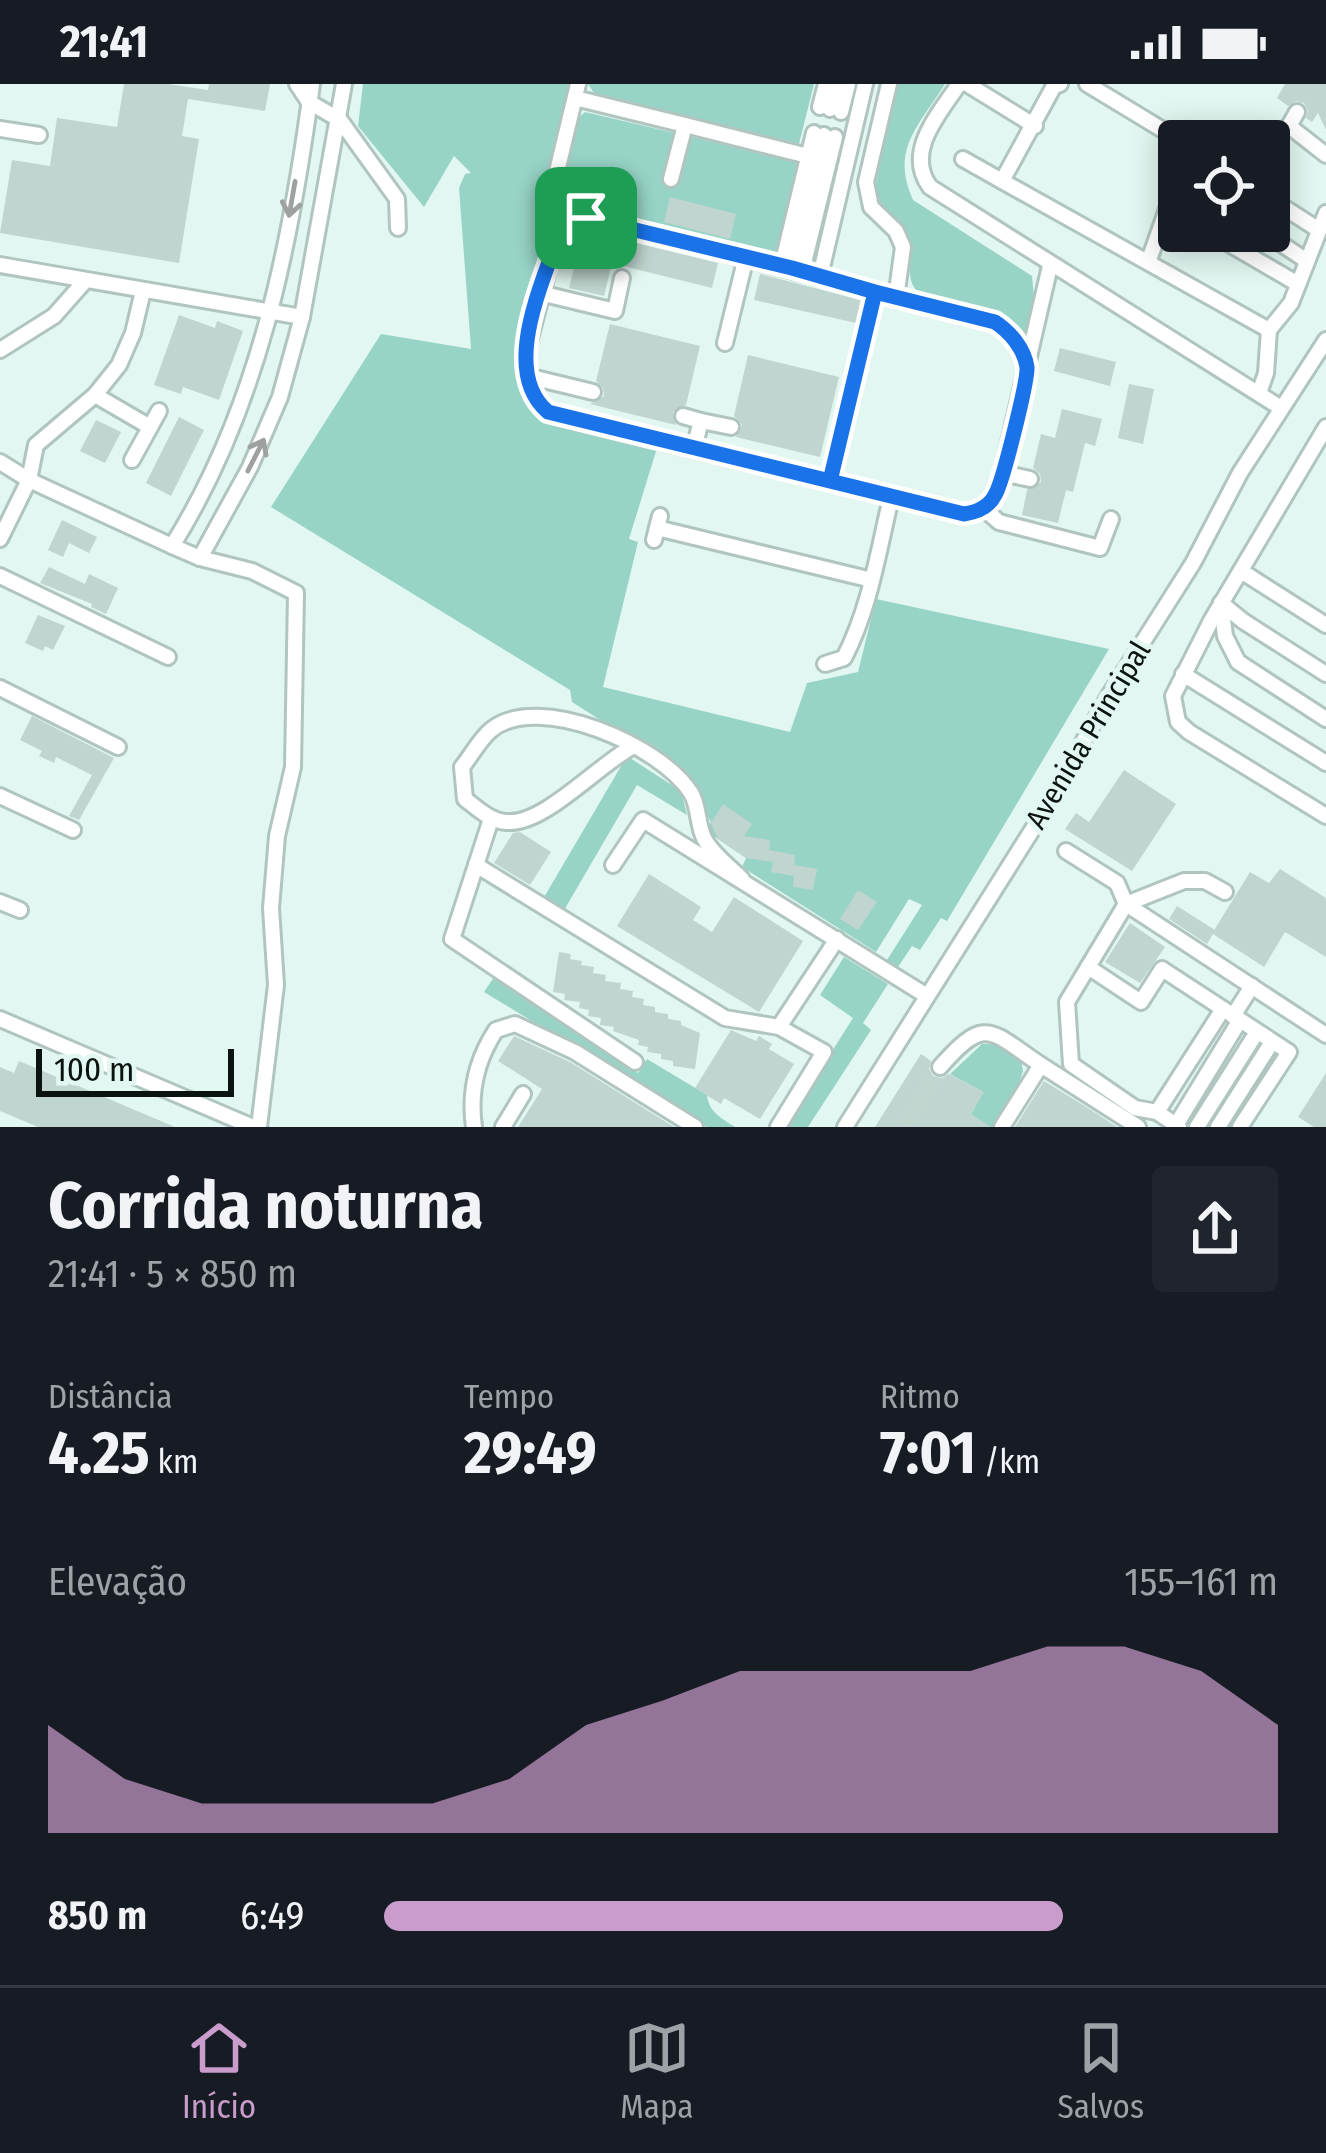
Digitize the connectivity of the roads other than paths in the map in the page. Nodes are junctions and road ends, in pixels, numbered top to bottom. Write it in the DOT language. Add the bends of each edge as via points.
graph roads {
  1 [pos="297,84"];
  2 [pos="311,84"];
  3 [pos="344,84"];
  4 [pos="826,84"];
  5 [pos="836,84"];
  6 [pos="848,84"];
  7 [pos="865,84"];
  8 [pos="889,84"];
  9 [pos="963,84"];
  10 [pos="1035,84"];
  11 [pos="1087,84"];
  12 [pos="1055,88"];
  13 [pos="576,91"];
  14 [pos="309,102"];
  15 [pos="831,109"];
  16 [pos="1297,112"];
  17 [pos="340,120"];
  18 [pos="685,124"];
  19 [pos="1035,126"];
  20 [pos="1158,127"];
  21 [pos="0,129"];
  22 [pos="39,135"];
  23 [pos="1326,155"];
  24 [pos="808,156"];
  25 [pos="963,159"];
  26 [pos="671,179"];
  27 [pos="1002,181"];
  28 [pos="1290,211"];
  29 [pos="1326,213"];
  30 [pos="586,218"];
  31 [pos="398,227"];
  32 [pos="1319,230"];
  33 [pos="1158,234"];
  34 [pos="1290,250"];
  35 [pos="1243,252"];
  36 [pos="746,257"];
  37 [pos="1149,260"];
  38 [pos="1307,261"];
  39 [pos="0,265"];
  40 [pos="1050,266"];
  41 [pos="792,268"];
  42 [pos="820,276"];
  43 [pos="622,278"];
  44 [pos="86,281"];
  45 [pos="1298,284"];
  46 [pos="143,291"];
  47 [pos="875,292"];
  48 [pos="540,293"];
  49 [pos="896,298"];
  50 [pos="270,313"];
  51 [pos="302,317"];
  52 [pos="1269,330"];
  53 [pos="1326,340"];
  54 [pos="725,343"];
  55 [pos="0,350"];
  56 [pos="1027,368"];
  57 [pos="527,376"];
  58 [pos="593,392"];
  59 [pos="1259,393"];
  60 [pos="95,395"];
  61 [pos="1281,408"];
  62 [pos="158,411"];
  63 [pos="683,416"];
  64 [pos="701,421"];
  65 [pos="731,427"];
  66 [pos="1326,427"];
  67 [pos="150,428"];
  68 [pos="694,448"];
  69 [pos="132,460"];
  70 [pos="0,462"];
  71 [pos="1002,473"];
  72 [pos="1030,479"];
  73 [pos="29,480"];
  74 [pos="830,481"];
  75 [pos="891,498"];
  76 [pos="983,508"];
  77 [pos="1112,519"];
  78 [pos="184,527"];
  79 [pos="657,528"];
  80 [pos="0,539"];
  81 [pos="208,540"];
  82 [pos="172,546"];
  83 [pos="200,558"];
  84 [pos="1240,571"];
  85 [pos="0,576"];
  86 [pos="872,580"];
  87 [pos="1221,603"];
  88 [pos="1326,625"];
  89 [pos="168,657"];
  90 [pos="825,664"];
  91 [pos="1183,674"];
  92 [pos="1326,674"];
  93 [pos="0,688"];
  94 [pos="1326,718"];
  95 [pos="118,747"];
  96 [pos="632,747"];
  97 [pos="1326,763"];
  98 [pos="0,796"];
  99 [pos="1326,815"];
  100 [pos="491,819"];
  101 [pos="73,830"];
  102 [pos="1066,850"];
  103 [pos="476,865"];
  104 [pos="613,866"];
  105 [pos="742,879"];
  106 [pos="1225,892"];
  107 [pos="0,902"];
  108 [pos="1126,904"];
  109 [pos="20,910"];
  110 [pos="837,939"];
  111 [pos="1088,967"];
  112 [pos="1252,986"];
  113 [pos="927,996"];
  114 [pos="1232,1015"];
  115 [pos="0,1019"];
  116 [pos="779,1027"];
  117 [pos="1257,1032"];
  118 [pos="1326,1035"];
  119 [pos="1272,1042"];
  120 [pos="635,1062"];
  121 [pos="1041,1065"];
  122 [pos="940,1067"];
  123 [pos="523,1094"];
  124 [pos="1157,1112"];
  125 [pos="248,1126"];
  126 [pos="1177,1126"];
  127 [pos="473,1127"];
  128 [pos="503,1127"];
  129 [pos="695,1127"];
  130 [pos="778,1127"];
  131 [pos="844,1127"];
  132 [pos="1002,1127"];
  133 [pos="1138,1127"];
  134 [pos="1197,1127"];
  135 [pos="1218,1127"];
  136 [pos="1240,1127"];
  1 -- 14 [label="street"];
  2 -- 14 [label="street"];
  3 -- 17 [label="street"];
  4 -- 15 [label="street"];
  5 -- 15 [label="street"];
  6 -- 15 [label="street"];
  7 -- 42 [label="street"];
  8 -- 49 [label="street" via="866,182 872,207 903,247"];
  9 -- 19 [label="street"];
  9 -- 40 [label="street" via="922,143 923,178"];
  10 -- 12 [label="street"];
  11 -- 20 [label="street"];
  12 -- 19 [label="street"];
  13 -- 18 [label="street"];
  13 -- 30 [label="street" via="553,188 564,211"];
  14 -- 17 [label="street"];
  14 -- 50 [label="street, one-way"];
  16 -- 23 [label="street" via="1289,126 1294,134"];
  17 -- 31 [label="street" via="397,199"];
  17 -- 51 [label="street"];
  18 -- 24 [label="street"];
  18 -- 26 [label="street"];
  19 -- 27 [label="street"];
  21 -- 22 [label="street"];
  24 -- 41 [label="street"];
  24 -- 41 [label="street" via="824,135"];
  25 -- 27 [label="street"];
  27 -- 37 [label="street"];
  28 -- 32 [label="street"];
  29 -- 32 [label="street"];
  30 -- 36 [label="street"];
  30 -- 48 [label="street" via="562,233"];
  32 -- 38 [label="street"];
  33 -- 37 [label="street"];
  34 -- 38 [label="street"];
  35 -- 45 [label="street"];
  36 -- 41 [label="street"];
  36 -- 54 [label="street"];
  37 -- 52 [label="street"];
  38 -- 45 [label="street"];
  39 -- 44 [label="street"];
  40 -- 56 [label="street"];
  40 -- 59 [label="street"];
  41 -- 42 [label="street"];
  42 -- 47 [label="street"];
  43 -- 48 [label="street" via="615,311"];
  44 -- 46 [label="street"];
  44 -- 55 [label="street" via="55,316"];
  45 -- 52 [label="street"];
  46 -- 50 [label="street"];
  46 -- 60 [label="street" via="119,365"];
  47 -- 49 [label="street"];
  47 -- 74 [label="street"];
  48 -- 57 [label="street"];
  49 -- 56 [label="street" via="995,322 1009,331"];
  50 -- 51 [label="street"];
  50 -- 78 [label="street" via="244,398"];
  81 -- 51 [label="street, one-way" via="266,434"];
  52 -- 59 [label="street"];
  53 -- 61 [label="street, Avenida Principal"];
  56 -- 71 [label="street"];
  57 -- 58 [label="street"];
  57 -- 68 [label="street" via="548,412"];
  59 -- 61 [label="street"];
  60 -- 67 [label="street"];
  60 -- 73 [label="street" via="36,445"];
  61 -- 113 [label="street, Avenida Principal"];
  62 -- 67 [label="street"];
  63 -- 64 [label="street"];
  64 -- 65 [label="street"];
  64 -- 68 [label="street"];
  66 -- 84 [label="street"];
  67 -- 69 [label="street"];
  68 -- 74 [label="street"];
  70 -- 73 [label="street"];
  71 -- 72 [label="street"];
  71 -- 76 [label="street"];
  73 -- 80 [label="street"];
  73 -- 82 [label="street"];
  74 -- 75 [label="street"];
  75 -- 76 [label="street" via="964,514"];
  75 -- 86 [label="street"];
  76 -- 77 [label="street" via="999,522 1100,548"];
  78 -- 81 [label="street"];
  78 -- 82 [label="street"];
  79 -- 86 [label="street"];
  81 -- 83 [label="street"];
  82 -- 83 [label="street"];
  83 -- 125 [label="street" via="281,584 298,603 293,767 271,908 276,985"];
  84 -- 87 [label="street"];
  84 -- 88 [label="street"];
  85 -- 89 [label="street"];
  86 -- 90 [label="street" via="844,658"];
  87 -- 91 [label="street"];
  87 -- 92 [label="street"];
  87 -- 94 [label="street" via="1238,662"];
  91 -- 97 [label="street"];
  91 -- 99 [label="street" via="1173,696 1178,722"];
  93 -- 95 [label="street"];
  96 -- 100 [label="street" via="549,808 512,824"];
  96 -- 100 [label="street" via="596,725 533,716 493,728 462,767 465,799"];
  96 -- 105 [label="street" via="691,793 704,839"];
  98 -- 101 [label="street"];
  100 -- 103 [label="street"];
  102 -- 108 [label="street" via="1117,883"];
  103 -- 116 [label="street" via="725,1018"];
  103 -- 120 [label="street" via="452,939"];
  104 -- 105 [label="street" via="643,820"];
  105 -- 110 [label="street"];
  106 -- 108 [label="street" via="1205,880 1184,881"];
  107 -- 109 [label="street"];
  108 -- 111 [label="street"];
  108 -- 112 [label="street"];
  110 -- 113 [label="street"];
  110 -- 116 [label="street"];
  111 -- 114 [label="street" via="1141,1002 1162,969"];
  111 -- 124 [label="street" via="1067,1002 1071,1064 1135,1108"];
  112 -- 114 [label="street"];
  112 -- 118 [label="street"];
  113 -- 131 [label="street, Avenida Principal"];
  114 -- 117 [label="street"];
  114 -- 124 [label="street"];
  114 -- 126 [label="street"];
  115 -- 125 [label="street"];
  116 -- 130 [label="street" via="824,1052"];
  117 -- 119 [label="street"];
  117 -- 134 [label="street"];
  119 -- 135 [label="street"];
  119 -- 136 [label="street" via="1289,1052"];
  121 -- 122 [label="street" via="984,1031 967,1037"];
  121 -- 132 [label="street"];
  121 -- 133 [label="street"];
  123 -- 128 [label="street"];
  124 -- 126 [label="street"];
  127 -- 129 [label="street" via="482,1052 496,1030 514,1024"];
}
